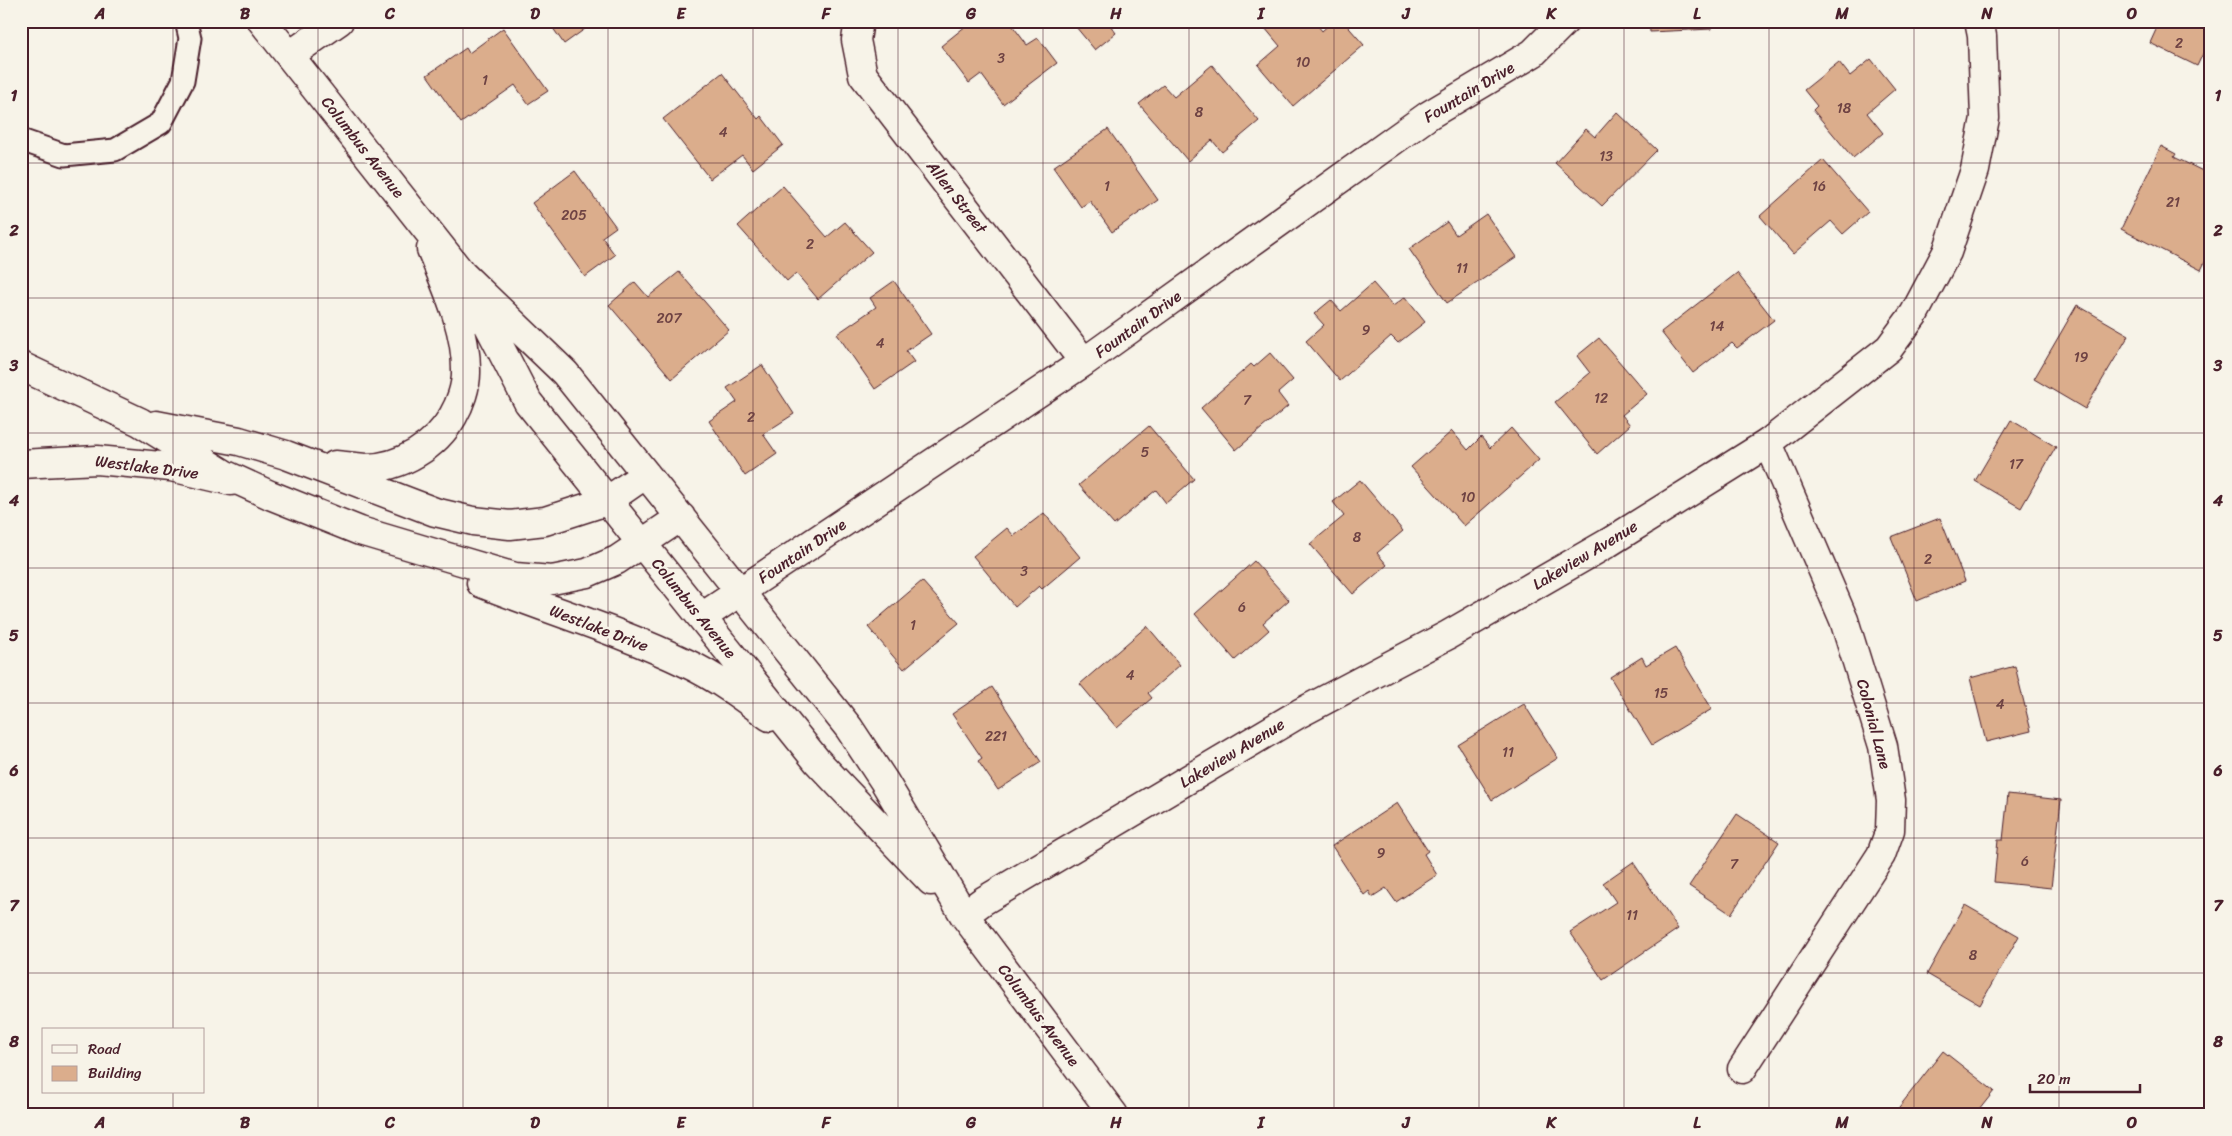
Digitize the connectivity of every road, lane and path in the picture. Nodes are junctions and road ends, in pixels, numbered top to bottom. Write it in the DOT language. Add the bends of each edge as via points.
graph roads {
  1 [pos="186,21"];
  2 [pos="262,21"];
  3 [pos="339,21"];
  4 [pos="859,21"];
  5 [pos="1565,21"];
  6 [pos="1979,21"];
  7 [pos="290,56"];
  8 [pos="21,140"];
  9 [pos="419,218"];
  10 [pos="462,274"];
  11 [pos="1084,362"];
  12 [pos="21,366"];
  13 [pos="140,422"];
  14 [pos="1768,443"];
  15 [pos="286,455"];
  16 [pos="21,464"];
  17 [pos="646,474"];
  18 [pos="270,495"];
  19 [pos="607,501"];
  20 [pos="681,517"];
  21 [pos="360,531"];
  22 [pos="642,544"];
  23 [pos="741,591"];
  24 [pos="702,617"];
  25 [pos="817,761"];
  26 [pos="964,915"];
  27 [pos="1742,1069"];
  28 [pos="1114,1115"];
  1 -- 8 [label="lane" via="190,38 183,81 161,123 115,150 64,155"];
  2 -- 7 [label="street, Columbus Avenue"];
  3 -- 7 [label="street"];
  4 -- 11 [label="street, Allen Street" via="856,40 863,75"];
  5 -- 11 [label="street, Fountain Drive" via="1533,53 1429,115"];
  6 -- 14 [label="street, Lakeview Avenue" via="1985,118 1975,170 1948,252 1914,314 1889,348"];
  7 -- 9 [label="street, Columbus Avenue"];
  9 -- 10 [label="street, Columbus Avenue"];
  9 -- 15 [label="street" via="454,305 464,342 467,374 459,404 446,428 425,449 398,462 367,468"];
  10 -- 17 [label="street, Columbus Avenue" via="565,373"];
  10 -- 19 [label="street, Columbus Avenue" via="528,402"];
  11 -- 23 [label="street, Fountain Drive"];
  12 -- 13 [label="street"];
  13 -- 15 [label="street" via="239,441"];
  13 -- 18 [label="street" via="224,474"];
  14 -- 26 [label="street, Lakeview Avenue" via="1608,543 1448,635 1300,713"];
  14 -- 27 [label="street, Colonial Lane" via="1844,620 1883,746 1891,800 1890,830 1881,855"];
  15 -- 19 [label="street" via="435,512 473,521 510,525 544,521"];
  16 -- 18 [label="street, Westlake Drive" via="97,460 171,467 221,478"];
  17 -- 19 [label="street"];
  17 -- 20 [label="street, Columbus Avenue"];
  18 -- 21 [label="street"];
  19 -- 22 [label="street, Columbus Avenue"];
  20 -- 22 [label="street"];
  20 -- 23 [label="street, Columbus Avenue"];
  21 -- 22 [label="street" via="515,577 552,580 587,574"];
  21 -- 25 [label="street, Westlake Drive" via="688,664 772,718"];
  22 -- 24 [label="street, Columbus Avenue"];
  23 -- 24 [label="street, Fountain Drive"];
  23 -- 26 [label="street, Columbus Avenue" via="850,728"];
  24 -- 25 [label="street, Columbus Avenue"];
  25 -- 26 [label="street, Columbus Avenue"];
  26 -- 28 [label="street, Columbus Avenue"];
}
